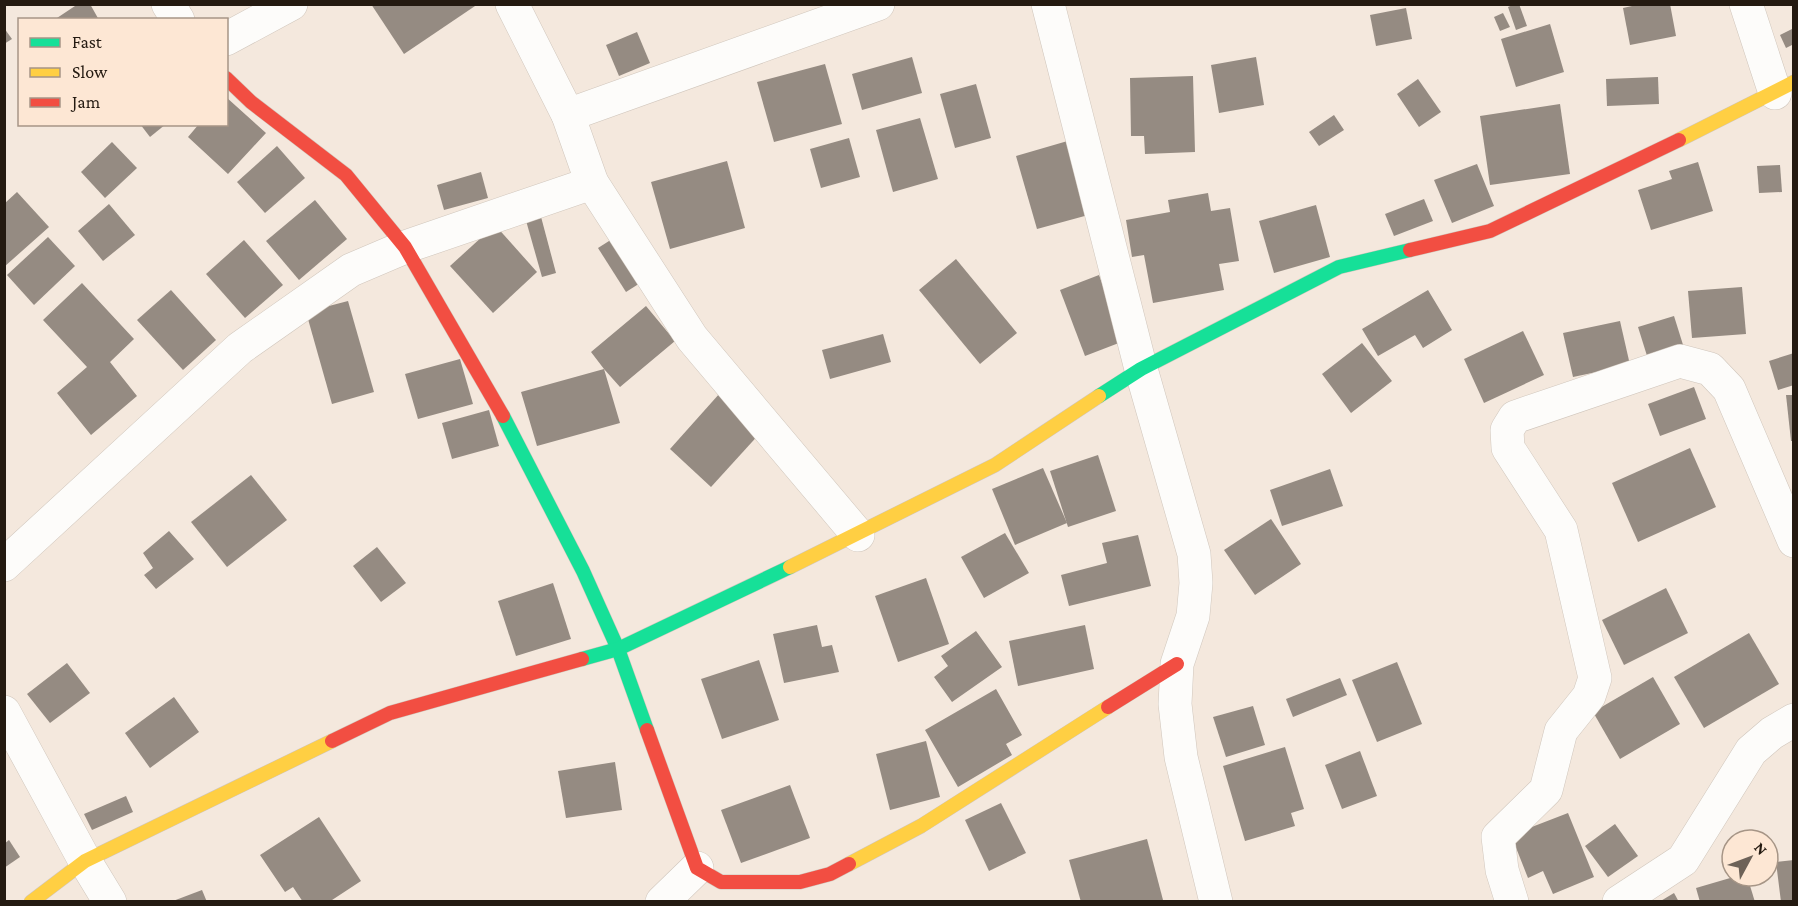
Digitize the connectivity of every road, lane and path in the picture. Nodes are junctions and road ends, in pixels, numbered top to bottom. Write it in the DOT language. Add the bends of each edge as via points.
graph roads {
  1 [pos="168,4"];
  2 [pos="291,4"];
  3 [pos="512,4"];
  4 [pos="878,4"];
  5 [pos="1746,4"];
  6 [pos="1051,5"];
  7 [pos="177,18"];
  8 [pos="228,38"];
  9 [pos="228,80"];
  10 [pos="1784,88"];
  11 [pos="568,115"];
  12 [pos="592,183"];
  13 [pos="405,247"];
  14 [pos="1141,369"];
  15 [pos="858,535"];
  16 [pos="1794,541"];
  17 [pos="4,565"];
  18 [pos="618,649"];
  19 [pos="1177,664"];
  20 [pos="4,712"];
  21 [pos="1794,720"];
  22 [pos="84,861"];
  23 [pos="697,868"];
  24 [pos="31,902"];
  25 [pos="110,902"];
  26 [pos="662,902"];
  27 [pos="1216,902"];
  28 [pos="1512,902"];
  29 [pos="1619,902"];
  1 -- 7 [label="street"];
  2 -- 8 [label="street"];
  3 -- 11 [label="street"];
  4 -- 11 [label="street"];
  5 -- 10 [label="street"];
  6 -- 14 [label="street"];
  9 -- 13 [label="street" via="250,102 346,175"];
  10 -- 14 [label="street" via="1490,231 1339,267"];
  11 -- 12 [label="street"];
  12 -- 13 [label="street"];
  12 -- 15 [label="street" via="692,338"];
  13 -- 17 [label="street" via="351,270 240,348"];
  13 -- 18 [label="street" via="499,408 583,571"];
  14 -- 15 [label="street" via="995,465"];
  14 -- 19 [label="street" via="1194,554 1193,616"];
  15 -- 18 [label="street"];
  16 -- 28 [label="street" via="1729,389 1710,369 1680,361 1515,417 1507,430 1509,448 1561,530 1595,678 1589,696 1561,731 1546,790 1498,837 1502,870"];
  18 -- 22 [label="street" via="390,713"];
  18 -- 23 [label="street"];
  19 -- 23 [label="street" via="921,826 830,874 800,882 721,882"];
  19 -- 27 [label="street" via="1175,704 1181,757"];
  20 -- 22 [label="street"];
  21 -- 29 [label="street" via="1751,751 1683,860"];
  22 -- 24 [label="street"];
  22 -- 25 [label="street"];
  23 -- 26 [label="street"];
}
